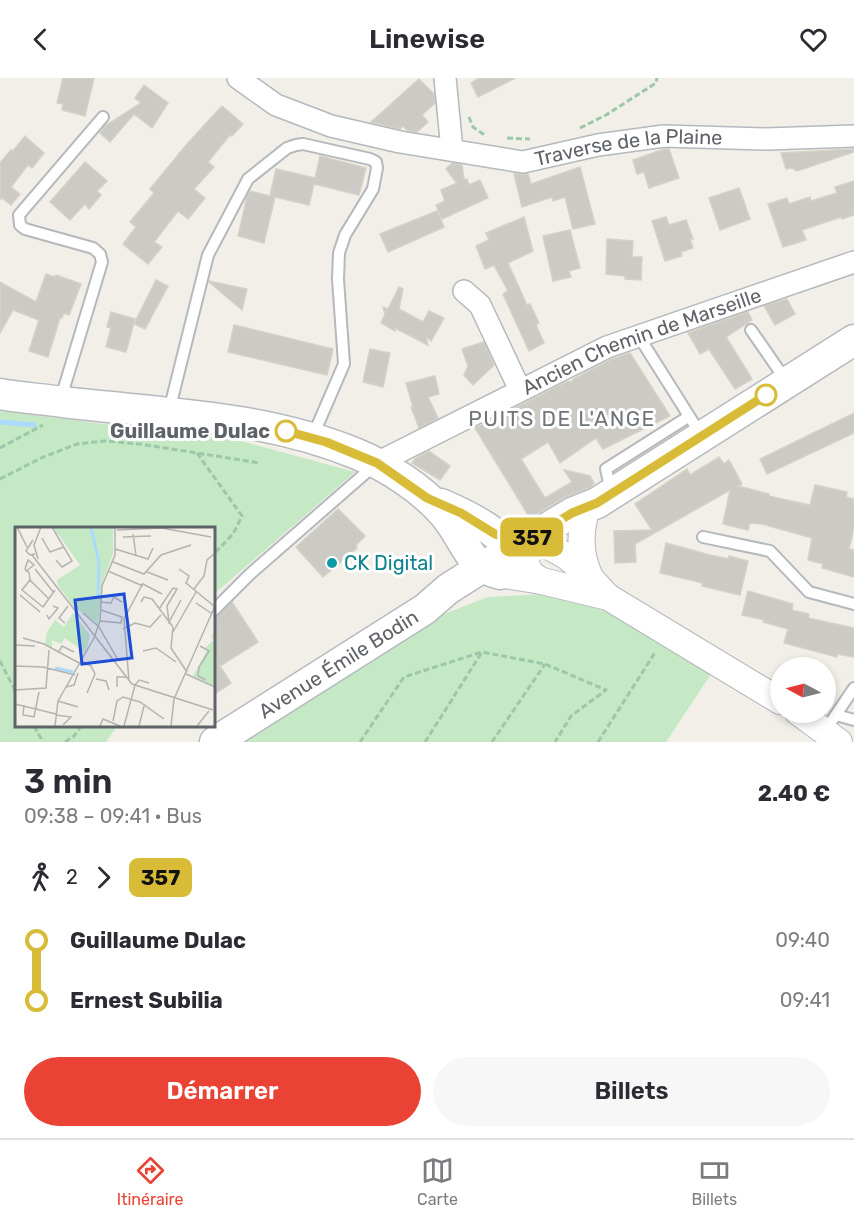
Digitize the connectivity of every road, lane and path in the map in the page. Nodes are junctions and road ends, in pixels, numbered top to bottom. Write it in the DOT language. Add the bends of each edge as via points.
graph roads {
  1 [pos="238,78"];
  2 [pos="445,78"];
  3 [pos="657,78"];
  4 [pos="467,112"];
  5 [pos="103,117"];
  6 [pos="579,129"];
  7 [pos="854,135"];
  8 [pos="488,138"];
  9 [pos="499,138"];
  10 [pos="540,140"];
  11 [pos="452,150"];
  12 [pos="854,262"];
  13 [pos="464,291"];
  14 [pos="751,330"];
  15 [pos="638,335"];
  16 [pos="854,340"];
  17 [pos="787,382"];
  18 [pos="520,390"];
  19 [pos="0,394"];
  20 [pos="70,403"];
  21 [pos="168,412"];
  22 [pos="695,426"];
  23 [pos="312,438"];
  24 [pos="0,448"];
  25 [pos="197,453"];
  26 [pos="260,463"];
  27 [pos="377,463"];
  28 [pos="0,479"];
  29 [pos="427,498"];
  30 [pos="597,505"];
  31 [pos="703,537"];
  32 [pos="214,554"];
  33 [pos="517,557"];
  34 [pos="600,589"];
  35 [pos="441,596"];
  36 [pos="854,604"];
  37 [pos="214,610"];
  38 [pos="669,632"];
  39 [pos="482,651"];
  40 [pos="0,661"];
  41 [pos="545,664"];
  42 [pos="854,688"];
  43 [pos="15,690"];
  44 [pos="770,695"];
  45 [pos="854,720"];
  46 [pos="819,723"];
  47 [pos="35,727"];
  48 [pos="80,727"];
  49 [pos="833,730"];
  50 [pos="43,742"];
  51 [pos="65,742"];
  52 [pos="215,742"];
  53 [pos="360,742"];
  54 [pos="425,742"];
  55 [pos="492,742"];
  56 [pos="555,742"];
  57 [pos="598,742"];
  1 -- 11 [label="street, Traverse de la Plaine" via="276,105 331,126"];
  2 -- 11 [label="street"];
  3 -- 6 [label="path" via="606,115"];
  4 -- 8 [label="path" via="473,127"];
  5 -- 20 [label="lane" via="19,215 20,225 25,229 93,248 100,254 102,262"];
  7 -- 11 [label="street, Traverse de la Plaine" via="767,140 664,136 598,144 523,162"];
  9 -- 10 [label="path"];
  12 -- 15 [label="street, Ancien Chemin de Marseille"];
  13 -- 18 [label="street" via="480,305"];
  14 -- 17 [label="lane"];
  15 -- 18 [label="street, Ancien Chemin de Marseille" via="607,346"];
  15 -- 22 [label="lane"];
  16 -- 17 [label="main road, Avenue Émile Bodin"];
  17 -- 22 [label="main road, Avenue Émile Bodin"];
  18 -- 27 [label="street, Ancien Chemin de Marseille"];
  19 -- 20 [label="main road"];
  20 -- 21 [label="main road"];
  20 -- 24 [label="path"];
  21 -- 23 [label="main road" via="248,422"];
  21 -- 23 [label="lane" via="208,255 248,179 287,148 303,144 370,159 378,168 373,189 345,235 339,254 344,364"];
  22 -- 30 [label="main road, Avenue Émile Bodin"];
  23 -- 27 [label="main road"];
  25 -- 26 [label="path"];
  25 -- 28 [label="path" via="105,441 77,444"];
  25 -- 32 [label="path" via="242,516 233,534"];
  27 -- 29 [label="main road"];
  27 -- 37 [label="lane, Ancien Chemin de Marseille"];
  29 -- 33 [label="main road" via="456,528 473,560"];
  29 -- 35 [label="main road" via="449,548"];
  30 -- 33 [label="main road, Avenue Émile Bodin" via="572,513"];
  30 -- 34 [label="street" via="580,538 585,566"];
  31 -- 36 [label="lane" via="770,551 809,592"];
  33 -- 34 [label="street"];
  33 -- 34 [label="street" via="566,555"];
  33 -- 35 [label="main road, Avenue Émile Bodin"];
  34 -- 38 [label="street"];
  35 -- 52 [label="main road, Avenue Émile Bodin"];
  38 -- 44 [label="street"];
  38 -- 57 [label="path"];
  39 -- 41 [label="path"];
  39 -- 53 [label="path" via="404,677"];
  39 -- 54 [label="path"];
  40 -- 43 [label="path"];
  41 -- 55 [label="path"];
  41 -- 56 [label="path" via="606,690 571,716"];
  42 -- 49 [label="lane"];
  45 -- 49 [label="lane"];
  46 -- 49 [label="street"];
  47 -- 50 [label="path"];
  48 -- 51 [label="path"];
}
